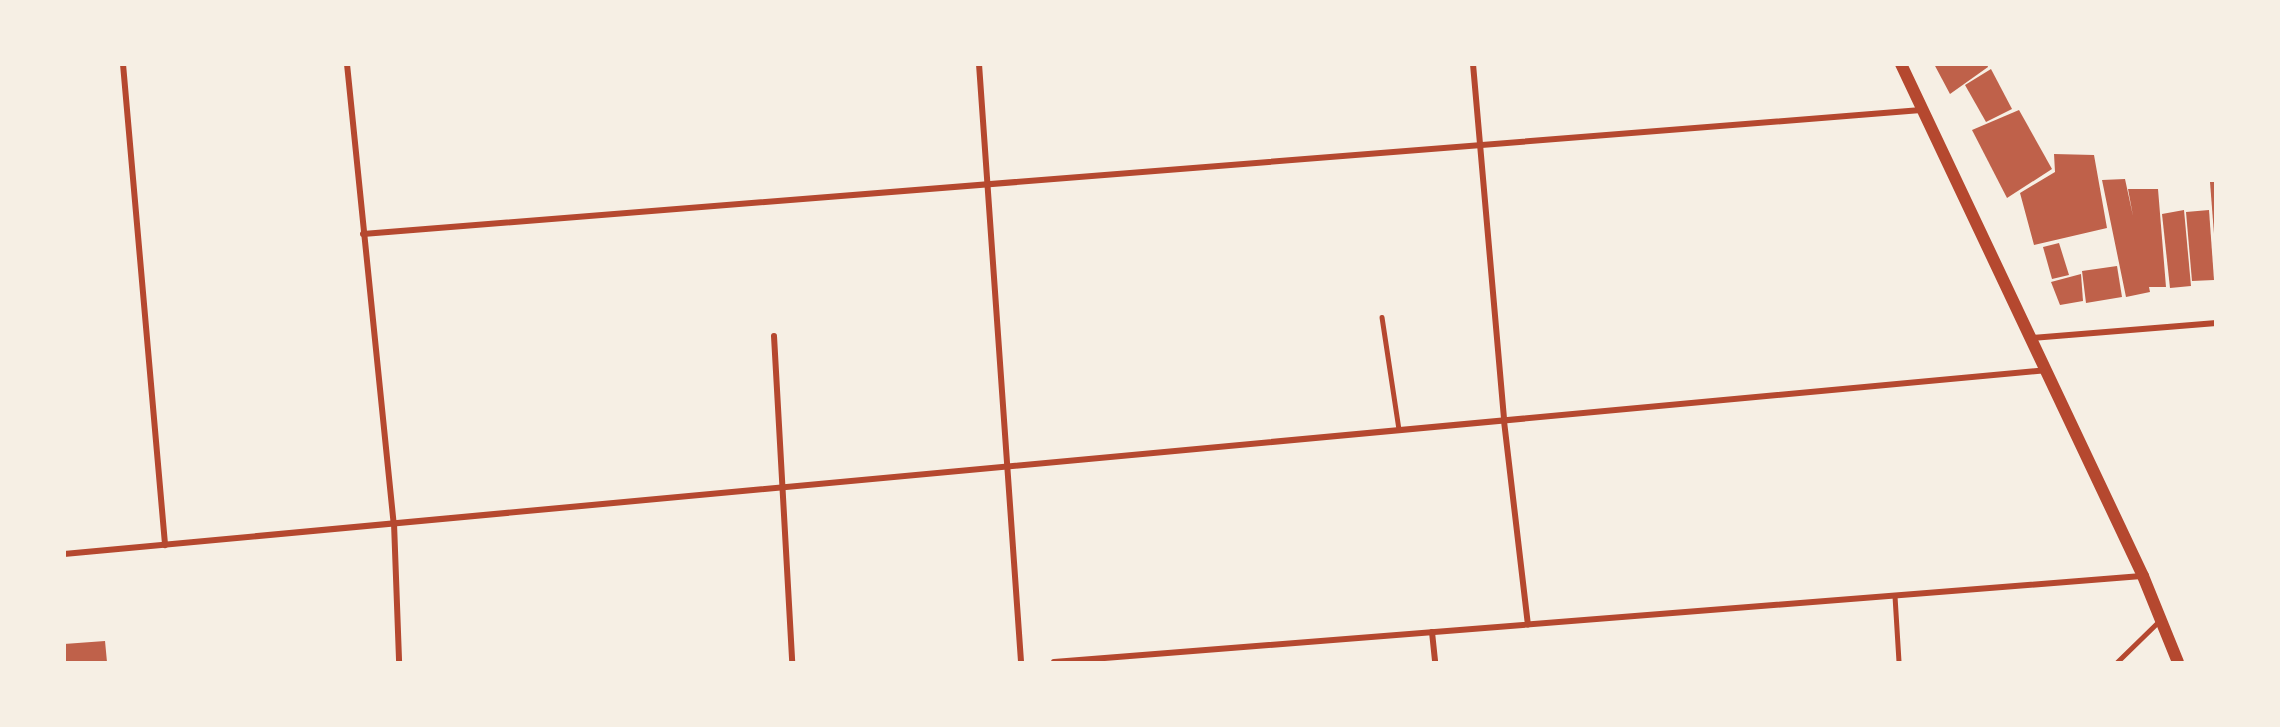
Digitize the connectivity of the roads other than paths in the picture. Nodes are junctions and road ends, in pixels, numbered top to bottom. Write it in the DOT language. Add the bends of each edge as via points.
graph roads {
  1 [pos="123,64"];
  2 [pos="347,64"];
  3 [pos="979,64"];
  4 [pos="1473,64"];
  5 [pos="1901,64"];
  6 [pos="1921,110"];
  7 [pos="1480,145"];
  8 [pos="987,184"];
  9 [pos="363,234"];
  10 [pos="1382,317"];
  11 [pos="2216,323"];
  12 [pos="774,336"];
  13 [pos="2030,338"];
  14 [pos="2047,370"];
  15 [pos="1504,421"];
  16 [pos="1399,430"];
  17 [pos="1007,466"];
  18 [pos="781,488"];
  19 [pos="394,523"];
  20 [pos="165,545"];
  21 [pos="64,554"];
  22 [pos="2143,576"];
  23 [pos="1895,596"];
  24 [pos="2160,619"];
  25 [pos="1528,625"];
  26 [pos="1432,632"];
  27 [pos="399,663"];
  28 [pos="792,663"];
  29 [pos="1022,663"];
  30 [pos="1054,663"];
  31 [pos="1435,663"];
  32 [pos="1899,663"];
  33 [pos="2117,663"];
  34 [pos="2178,663"];
  1 -- 20 [label="street"];
  2 -- 9 [label="street"];
  3 -- 8 [label="street"];
  4 -- 7 [label="street"];
  5 -- 6 [label="main road"];
  6 -- 7 [label="street"];
  6 -- 13 [label="main road"];
  7 -- 8 [label="street"];
  7 -- 15 [label="street"];
  8 -- 9 [label="street"];
  8 -- 17 [label="street"];
  9 -- 19 [label="street"];
  10 -- 16 [label="lane"];
  11 -- 13 [label="street"];
  12 -- 18 [label="street"];
  13 -- 14 [label="main road"];
  14 -- 15 [label="street"];
  14 -- 22 [label="main road"];
  15 -- 16 [label="street"];
  15 -- 25 [label="street"];
  16 -- 17 [label="street"];
  17 -- 18 [label="street"];
  17 -- 29 [label="street"];
  18 -- 19 [label="street"];
  18 -- 28 [label="street"];
  19 -- 20 [label="street"];
  19 -- 27 [label="street"];
  20 -- 21 [label="street"];
  22 -- 23 [label="street"];
  22 -- 24 [label="main road"];
  23 -- 25 [label="street"];
  23 -- 32 [label="lane"];
  24 -- 33 [label="lane"];
  24 -- 34 [label="main road"];
  25 -- 26 [label="street"];
  26 -- 30 [label="street"];
  26 -- 31 [label="street"];
}
